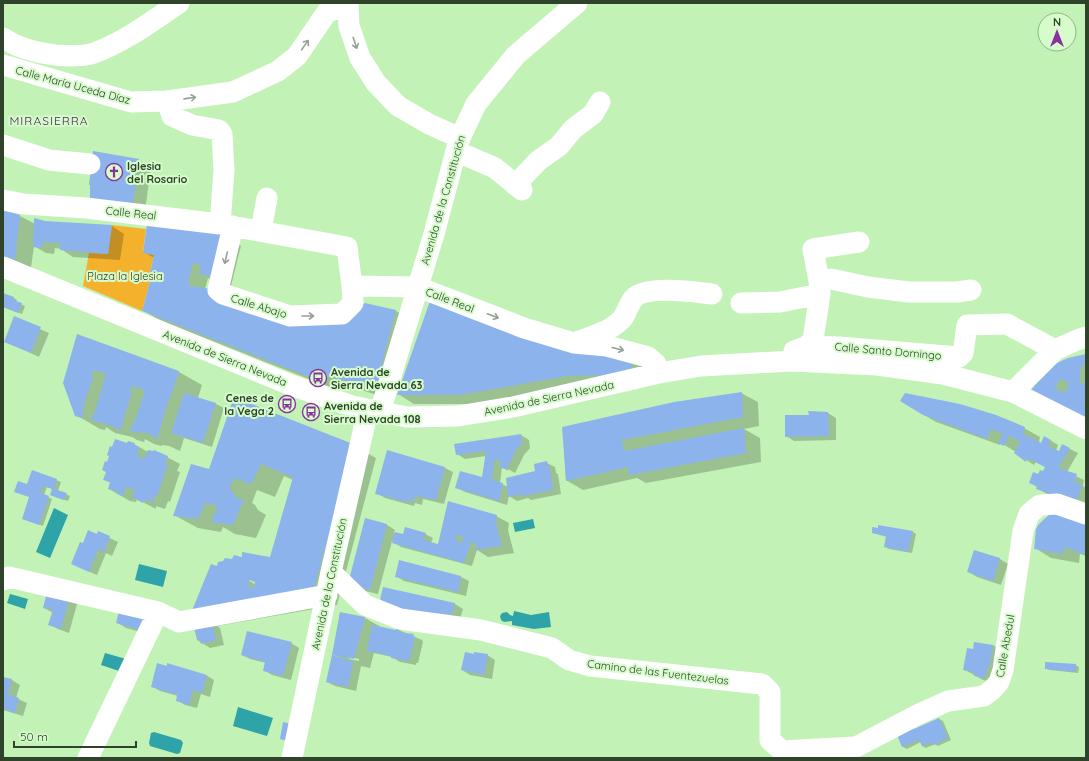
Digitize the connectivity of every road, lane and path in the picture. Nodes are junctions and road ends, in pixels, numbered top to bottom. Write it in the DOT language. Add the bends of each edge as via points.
graph roads {
  1 [pos="178,3"];
  2 [pos="577,3"];
  3 [pos="347,4"];
  4 [pos="3,38"];
  5 [pos="3,65"];
  6 [pos="167,101"];
  7 [pos="600,102"];
  8 [pos="458,144"];
  9 [pos="3,145"];
  10 [pos="90,164"];
  11 [pos="3,192"];
  12 [pos="266,198"];
  13 [pos="3,200"];
  14 [pos="24,204"];
  15 [pos="226,225"];
  16 [pos="261,231"];
  17 [pos="859,242"];
  18 [pos="3,267"];
  19 [pos="352,286"];
  20 [pos="418,287"];
  21 [pos="819,288"];
  22 [pos="971,290"];
  23 [pos="712,294"];
  24 [pos="741,303"];
  25 [pos="1086,337"];
  26 [pos="574,343"];
  27 [pos="807,346"];
  28 [pos="1055,350"];
  29 [pos="792,361"];
  30 [pos="659,373"];
  31 [pos="1013,392"];
  32 [pos="374,411"];
  33 [pos="1086,429"];
  34 [pos="1086,514"];
  35 [pos="331,572"];
  36 [pos="3,580"];
  37 [pos="327,594"];
  38 [pos="158,612"];
  39 [pos="856,752"];
  40 [pos="88,758"];
  41 [pos="292,758"];
  1 -- 4 [label="street" via="128,38 93,53 71,56 43,54"];
  2 -- 8 [label="street, Avenida de la Constitución" via="516,55 476,104"];
  6 -- 3 [label="street, Calle María Uceda Díaz, one-way" via="233,92 278,71 297,56 327,12"];
  3 -- 8 [label="street, one-way" via="349,26 360,58 376,83 398,106"];
  5 -- 6 [label="street, Calle María Uceda Díaz" via="131,102"];
  6 -- 15 [label="street" via="172,116 192,125 219,130 222,134"];
  7 -- 8 [label="street" via="593,114 573,129 559,146 538,161 518,188 495,168"];
  8 -- 20 [label="street, Avenida de la Constitución"];
  9 -- 10 [label="street" via="49,160"];
  11 -- 14 [label="street, Calle Real" via="17,196"];
  12 -- 16 [label="street"];
  13 -- 14 [label="street, Calle Real"];
  14 -- 15 [label="street, Calle Real" via="86,208"];
  15 -- 16 [label="street, Calle Real"];
  15 -- 19 [label="street, Calle Abajo, one-way" via="218,290 223,294 290,316 322,316 342,314 353,303"];
  16 -- 19 [label="street, Calle Real" via="347,247"];
  17 -- 21 [label="street" via="813,249"];
  18 -- 32 [label="street, Avenida de Sierra Nevada" via="291,385"];
  19 -- 20 [label="street, Calle Real"];
  20 -- 26 [label="street, Calle Real, one-way" via="524,328"];
  20 -- 32 [label="street, Avenida de la Constitución"];
  21 -- 22 [label="street" via="831,279 909,292"];
  21 -- 24 [label="street" via="780,302"];
  21 -- 27 [label="street" via="814,340"];
  23 -- 26 [label="street" via="680,290 646,292 634,297 622,319 607,330"];
  25 -- 28 [label="street"];
  26 -- 30 [label="street, Calle Real, one-way" via="607,346 648,357 656,364"];
  27 -- 28 [label="street, Calle Santo Domingo" via="959,357 963,353 967,325 1007,324"];
  27 -- 29 [label="street" via="794,351"];
  28 -- 31 [label="street"];
  29 -- 30 [label="street, Avenida de Sierra Nevada" via="701,366"];
  29 -- 31 [label="street, Avenida de Sierra Nevada" via="877,365 943,374"];
  30 -- 32 [label="street, Avenida de Sierra Nevada" via="513,407 458,416 407,417"];
  31 -- 33 [label="street, Avenida de Sierra Nevada"];
  32 -- 35 [label="street, Avenida de la Constitución"];
  34 -- 39 [label="street, Calle Abedul" via="1057,504 1040,505 1029,514 1023,531 1003,670 999,682 993,689 984,696 948,701 919,714"];
  35 -- 37 [label="street, Avenida de la Constitución"];
  35 -- 39 [label="street, Camino de las Fuentezuelas" via="365,605 400,619 481,630 538,644 552,648 569,660 590,666 762,684 770,692 770,740 782,751"];
  36 -- 38 [label="street" via="9,578"];
  37 -- 38 [label="street" via="179,622"];
  37 -- 41 [label="street, Avenida de la Constitución"];
  38 -- 40 [label="street"];
}
